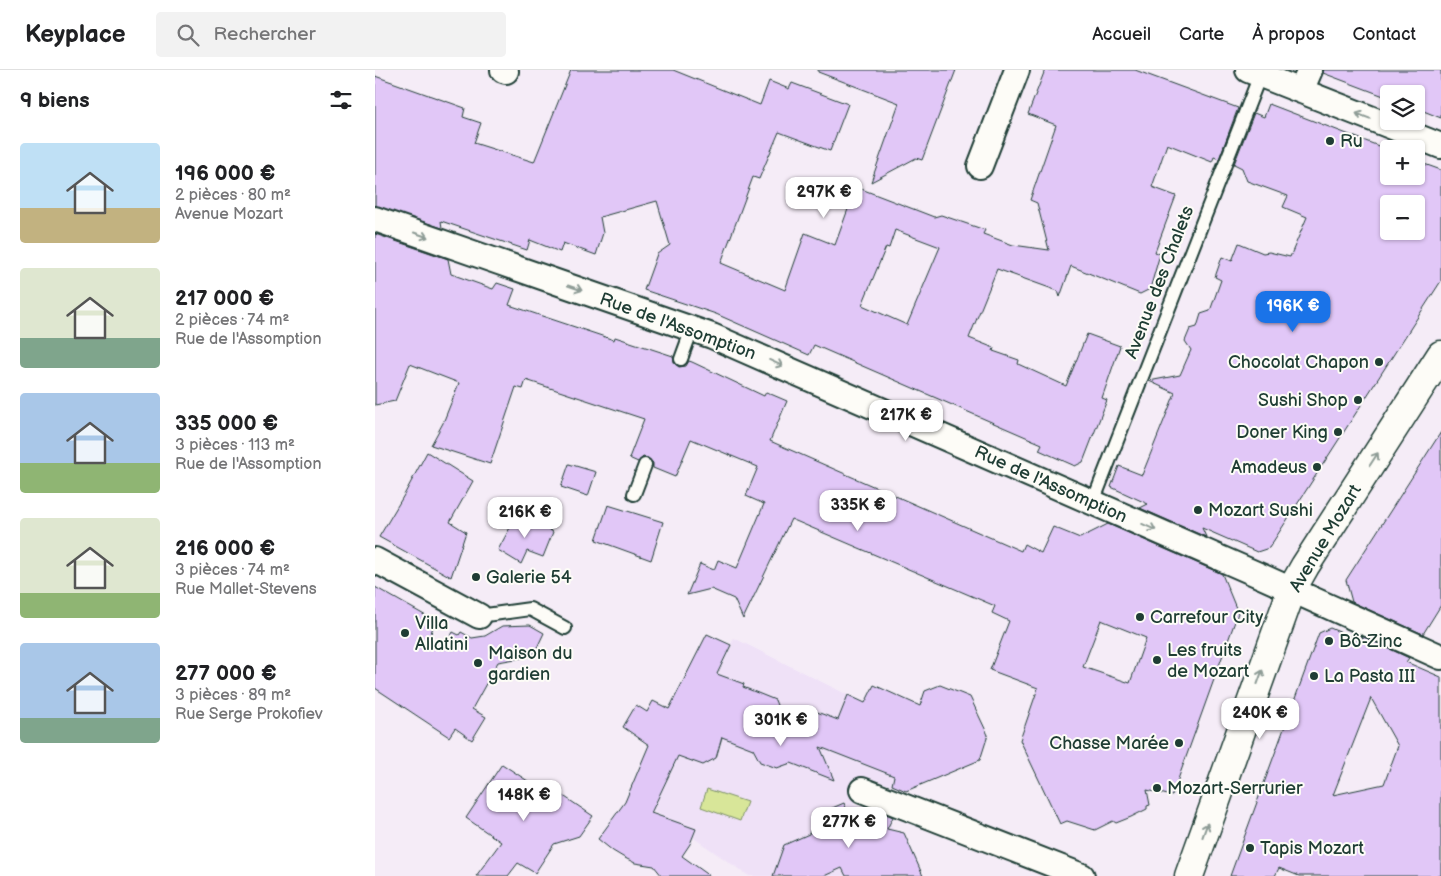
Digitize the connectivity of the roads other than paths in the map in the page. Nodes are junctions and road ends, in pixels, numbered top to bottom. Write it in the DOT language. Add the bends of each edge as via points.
graph roads {
  1 [pos="1017,70"];
  2 [pos="1254,73"];
  3 [pos="1305,81"];
  4 [pos="1441,146"];
  5 [pos="980,166"];
  6 [pos="375,219"];
  7 [pos="692,329"];
  8 [pos="1441,355"];
  9 [pos="681,359"];
  10 [pos="645,465"];
  11 [pos="633,494"];
  12 [pos="1093,502"];
  13 [pos="375,560"];
  14 [pos="1292,589"];
  15 [pos="479,616"];
  16 [pos="565,628"];
  17 [pos="1441,656"];
  18 [pos="862,790"];
  19 [pos="1082,876"];
  20 [pos="1189,876"];
  1 -- 5 [label="street"];
  2 -- 3 [label="street"];
  2 -- 12 [label="lane, Avenue des Chalets"];
  4 -- 3 [label="street, one-way"];
  6 -- 7 [label="street, Rue de l'Assomption, one-way"];
  7 -- 9 [label="lane"];
  7 -- 12 [label="street, Rue de l'Assomption, one-way"];
  14 -- 8 [label="street, Avenue Mozart, one-way"];
  10 -- 11 [label="lane"];
  12 -- 14 [label="street, Rue de l'Assomption, one-way"];
  13 -- 15 [label="street"];
  14 -- 17 [label="street, Rue de l'Assomption"];
  20 -- 14 [label="street, Avenue Mozart, one-way"];
  15 -- 16 [label="lane" via="530,609"];
  18 -- 19 [label="street"];
}
